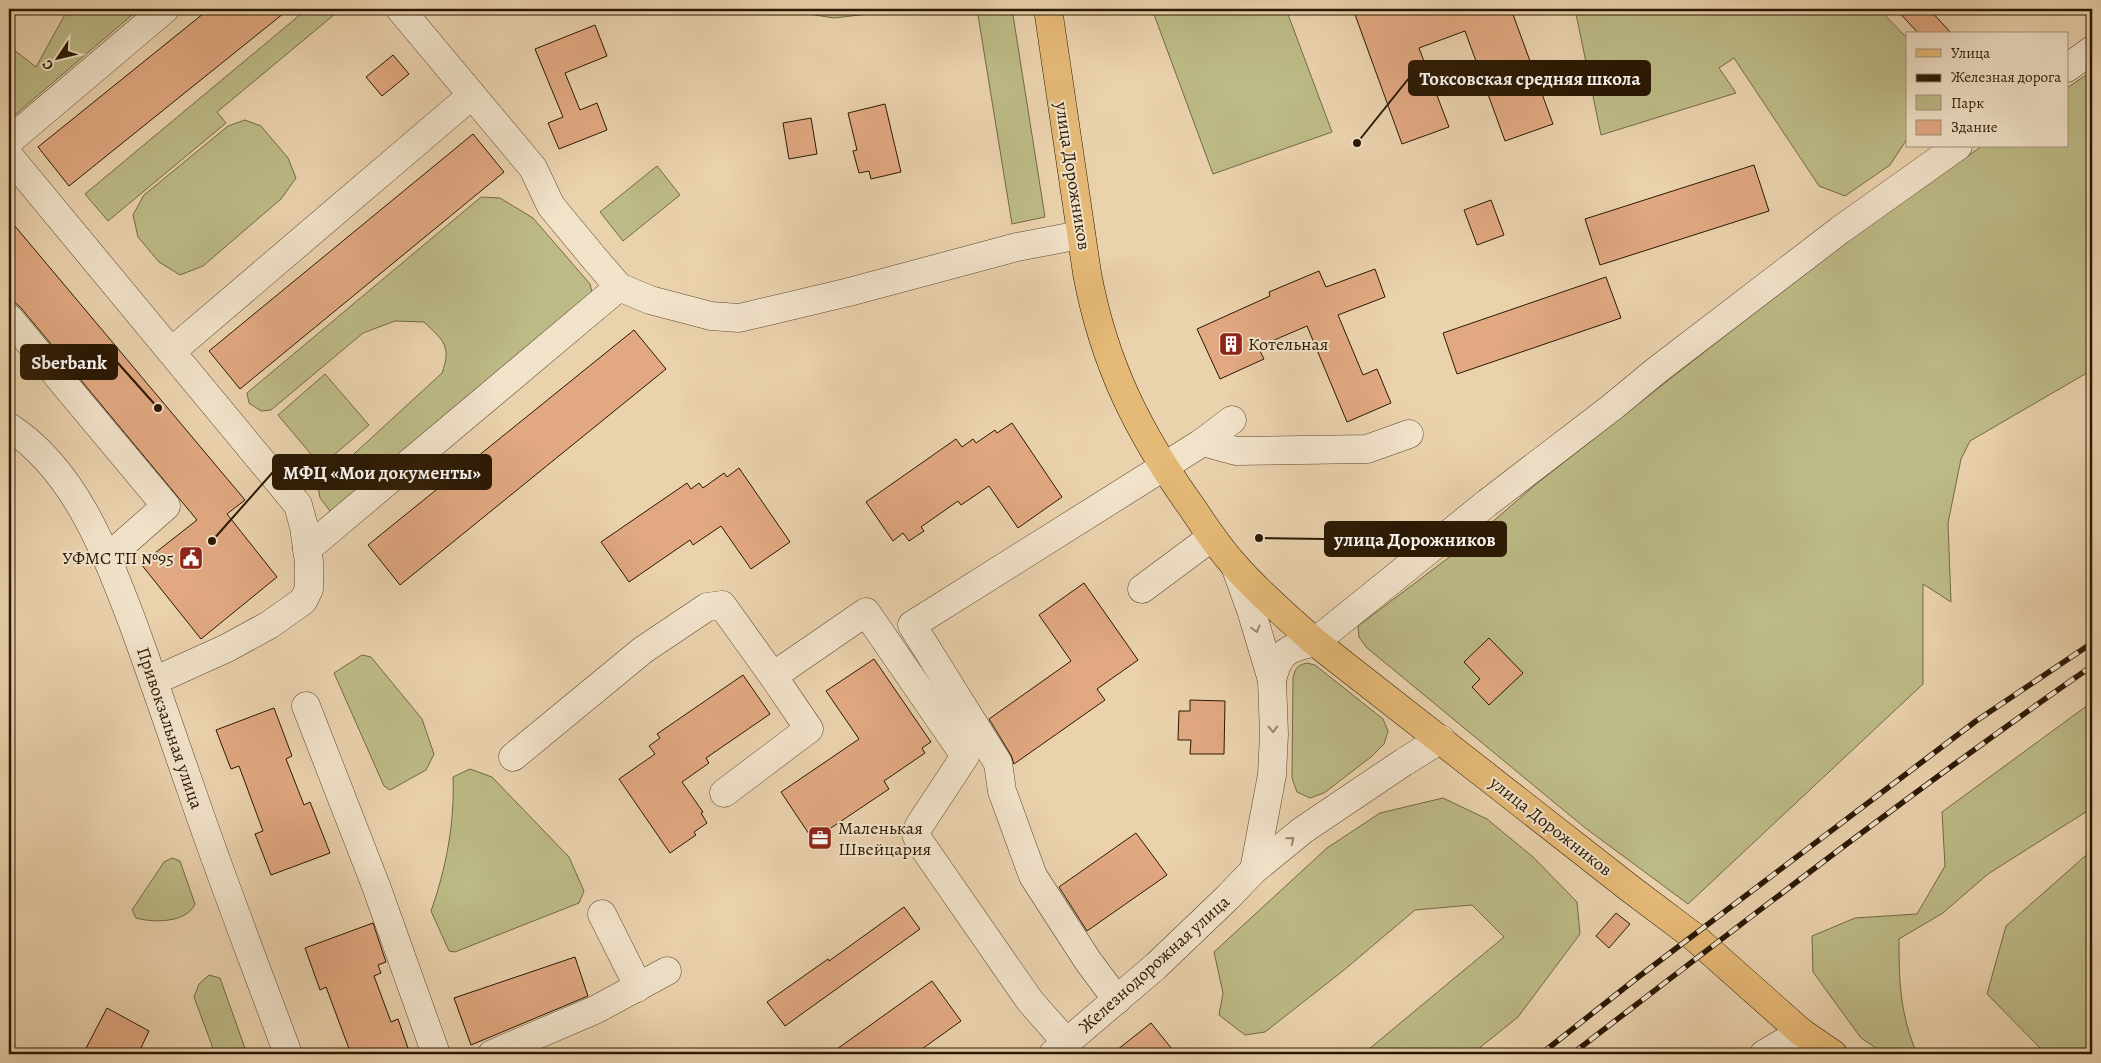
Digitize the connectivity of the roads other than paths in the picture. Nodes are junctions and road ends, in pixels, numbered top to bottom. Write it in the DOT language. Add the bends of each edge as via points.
graph roads {
  1 [pos="165,9"];
  2 [pos="400,9"];
  3 [pos="1048,9"];
  4 [pos="2092,50"];
  5 [pos="2068,67"];
  6 [pos="472,95"];
  7 [pos="9,141"];
  8 [pos="1955,148"];
  9 [pos="9,156"];
  10 [pos="1080,235"];
  11 [pos="619,287"];
  12 [pos="9,318"];
  13 [pos="172,351"];
  14 [pos="1232,420"];
  15 [pos="9,427"];
  16 [pos="1408,434"];
  17 [pos="1204,442"];
  18 [pos="1162,466"];
  19 [pos="1212,537"];
  20 [pos="307,549"];
  21 [pos="107,558"];
  22 [pos="1235,566"];
  23 [pos="1142,589"];
  24 [pos="1315,642"];
  25 [pos="773,676"];
  26 [pos="1272,680"];
  27 [pos="154,681"];
  28 [pos="306,706"];
  29 [pos="1441,739"];
  30 [pos="513,757"];
  31 [pos="724,793"];
  32 [pos="1254,870"];
  33 [pos="602,914"];
  34 [pos="667,970"];
  35 [pos="637,988"];
  36 [pos="1117,1000"];
  37 [pos="1801,1032"];
  38 [pos="1059,1048"];
  39 [pos="288,1054"];
  40 [pos="436,1054"];
  41 [pos="492,1054"];
  42 [pos="1764,1054"];
  43 [pos="1833,1054"];
  1 -- 7 [label="street"];
  2 -- 6 [label="street"];
  3 -- 10 [label="main road, улица Дорожников"];
  4 -- 5 [label="street"];
  6 -- 11 [label="street" via="533,168 551,206"];
  6 -- 13 [label="street"];
  8 -- 24 [label="street" via="1840,230 1665,364"];
  9 -- 13 [label="street"];
  10 -- 11 [label="street" via="1017,247 739,318 682,309"];
  10 -- 18 [label="main road, улица Дорожников" via="1094,311 1110,362 1133,414"];
  11 -- 20 [label="street"];
  12 -- 21 [label="street" via="166,506"];
  13 -- 20 [label="street" via="298,505"];
  14 -- 17 [label="street"];
  15 -- 21 [label="street, Привокзальная улица" via="41,453 67,484"];
  16 -- 17 [label="street" via="1367,449 1236,451"];
  17 -- 18 [label="street"];
  18 -- 19 [label="main road, улица Дорожников"];
  18 -- 36 [label="street" via="912,625 998,763 1002,791 1033,876"];
  19 -- 22 [label="main road, улица Дорожников"];
  19 -- 23 [label="street"];
  20 -- 27 [label="street" via="309,588 303,601 270,625"];
  21 -- 27 [label="street, Привокзальная улица"];
  22 -- 24 [label="main road, улица Дорожников" via="1271,604"];
  22 -- 26 [label="street, one-way"];
  24 -- 26 [label="street" via="1286,652 1276,662"];
  24 -- 29 [label="main road, улица Дорожников"];
  25 -- 30 [label="street" via="722,605 708,607 643,650"];
  25 -- 31 [label="street" via="809,729"];
  25 -- 38 [label="street" via="866,612 965,756 919,826 916,834 919,841"];
  26 -- 32 [label="street, one-way" via="1272,776"];
  27 -- 39 [label="street, Привокзальная улица" via="194,800"];
  28 -- 40 [label="street" via="376,886"];
  32 -- 29 [label="street, Железнодорожная улица, one-way" via="1304,830"];
  29 -- 37 [label="main road, улица Дорожников" via="1693,936"];
  32 -- 36 [label="street, Железнодорожная улица"];
  33 -- 35 [label="street"];
  34 -- 35 [label="street"];
  35 -- 41 [label="street" via="595,1010"];
  36 -- 38 [label="street, Железнодорожная улица"];
  37 -- 42 [label="street"];
  37 -- 43 [label="main road, улица Дорожников"];
}
